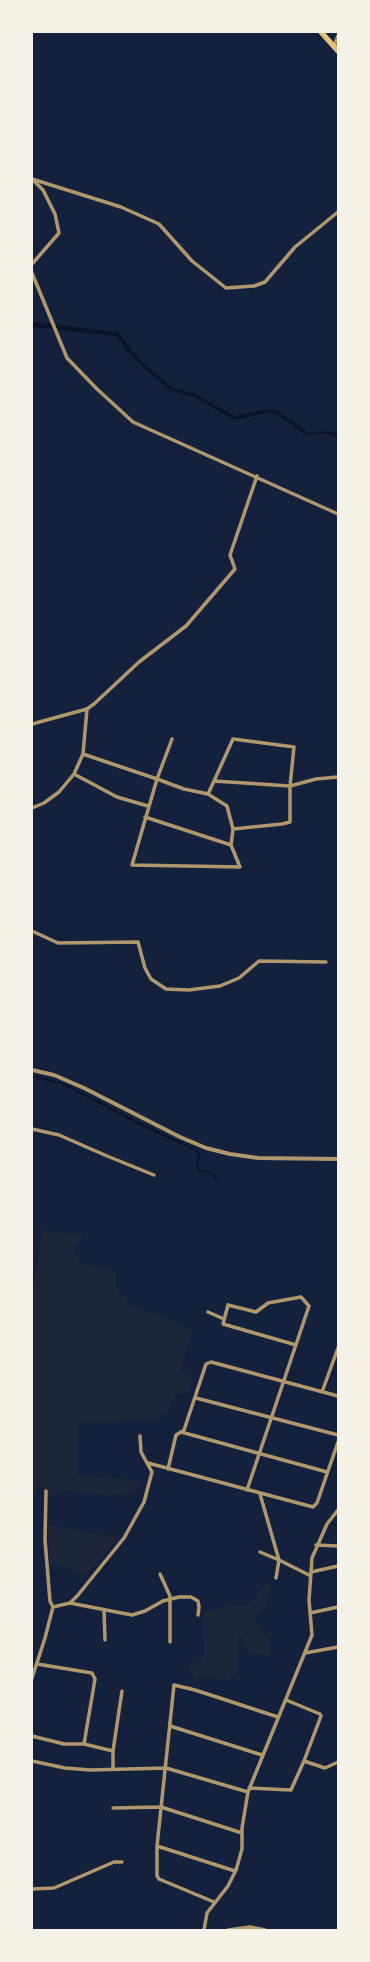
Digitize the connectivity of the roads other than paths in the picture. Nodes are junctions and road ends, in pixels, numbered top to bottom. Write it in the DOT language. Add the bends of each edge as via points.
graph roads {
  1 [pos="321,32"];
  2 [pos="338,36"];
  3 [pos="334,46"];
  4 [pos="338,51"];
  5 [pos="33,180"];
  6 [pos="338,212"];
  7 [pos="32,264"];
  8 [pos="32,273"];
  9 [pos="257,476"];
  10 [pos="338,514"];
  11 [pos="87,709"];
  12 [pos="32,724"];
  13 [pos="172,739"];
  14 [pos="83,754"];
  15 [pos="74,774"];
  16 [pos="338,778"];
  17 [pos="156,779"];
  18 [pos="214,781"];
  19 [pos="290,786"];
  20 [pos="208,794"];
  21 [pos="148,806"];
  22 [pos="32,808"];
  23 [pos="145,817"];
  24 [pos="233,829"];
  25 [pos="232,844"];
  26 [pos="32,930"];
  27 [pos="326,962"];
  28 [pos="32,1070"];
  29 [pos="32,1129"];
  30 [pos="338,1160"];
  31 [pos="154,1175"];
  32 [pos="208,1312"];
  33 [pos="224,1319"];
  34 [pos="296,1345"];
  35 [pos="338,1348"];
  36 [pos="283,1381"];
  37 [pos="322,1392"];
  38 [pos="338,1396"];
  39 [pos="196,1398"];
  40 [pos="270,1417"];
  41 [pos="181,1432"];
  42 [pos="338,1435"];
  43 [pos="140,1436"];
  44 [pos="338,1442"];
  45 [pos="259,1454"];
  46 [pos="148,1463"];
  47 [pos="168,1469"];
  48 [pos="328,1472"];
  49 [pos="247,1490"];
  50 [pos="46,1491"];
  51 [pos="260,1494"];
  52 [pos="338,1509"];
  53 [pos="316,1546"];
  54 [pos="338,1546"];
  55 [pos="260,1552"];
  56 [pos="278,1560"];
  57 [pos="338,1566"];
  58 [pos="160,1574"];
  59 [pos="310,1574"];
  60 [pos="276,1578"];
  61 [pos="170,1599"];
  62 [pos="70,1603"];
  63 [pos="52,1607"];
  64 [pos="338,1607"];
  65 [pos="104,1610"];
  66 [pos="310,1613"];
  67 [pos="198,1615"];
  68 [pos="105,1640"];
  69 [pos="170,1642"];
  70 [pos="338,1647"];
  71 [pos="305,1653"];
  72 [pos="37,1664"];
  73 [pos="32,1678"];
  74 [pos="122,1691"];
  75 [pos="286,1700"];
  76 [pos="278,1717"];
  77 [pos="170,1726"];
  78 [pos="32,1736"];
  79 [pos="84,1744"];
  80 [pos="113,1751"];
  81 [pos="262,1755"];
  82 [pos="304,1760"];
  83 [pos="32,1761"];
  84 [pos="338,1762"];
  85 [pos="166,1768"];
  86 [pos="113,1769"];
  87 [pos="249,1790"];
  88 [pos="161,1807"];
  89 [pos="113,1808"];
  90 [pos="242,1833"];
  91 [pos="157,1846"];
  92 [pos="122,1862"];
  93 [pos="236,1871"];
  94 [pos="32,1889"];
  95 [pos="214,1902"];
  96 [pos="204,1930"];
  97 [pos="228,1930"];
  98 [pos="265,1930"];
  1 -- 3 [label="main road"];
  2 -- 3 [label="street"];
  3 -- 4 [label="main road"];
  5 -- 6 [label="street" via="121,207 159,224 192,261 226,288 254,286 265,282 295,247"];
  5 -- 7 [label="street" via="43,190 55,214 59,233"];
  8 -- 9 [label="street" via="67,358 133,422"];
  9 -- 10 [label="street"];
  9 -- 11 [label="street" via="230,555 235,569 186,626 139,662"];
  11 -- 12 [label="street"];
  11 -- 14 [label="street"];
  13 -- 17 [label="street"];
  14 -- 15 [label="street"];
  14 -- 17 [label="street"];
  15 -- 21 [label="street" via="117,797"];
  15 -- 22 [label="street" via="59,792"];
  16 -- 19 [label="street" via="316,779"];
  17 -- 20 [label="street"];
  17 -- 21 [label="street"];
  18 -- 19 [label="street"];
  18 -- 19 [label="street" via="233,738 294,747"];
  18 -- 20 [label="street"];
  19 -- 24 [label="street" via="290,822"];
  20 -- 24 [label="street" via="227,806"];
  21 -- 23 [label="street"];
  23 -- 25 [label="street"];
  23 -- 25 [label="street" via="132,865 240,867"];
  24 -- 25 [label="street"];
  26 -- 27 [label="street" via="58,943 138,942 145,968 151,979 166,989 189,990 220,986 238,978 259,961"];
  28 -- 30 [label="street" via="54,1075 84,1088 180,1138 206,1148 258,1158"];
  29 -- 31 [label="street" via="59,1135"];
  32 -- 33 [label="street"];
  33 -- 34 [label="street" via="223,1324"];
  33 -- 34 [label="street" via="228,1305 256,1312 268,1303 301,1297 309,1306"];
  34 -- 36 [label="street"];
  35 -- 37 [label="street"];
  36 -- 37 [label="street"];
  36 -- 39 [label="street" via="210,1362 206,1364"];
  36 -- 40 [label="street"];
  37 -- 38 [label="street"];
  39 -- 40 [label="street"];
  39 -- 41 [label="street"];
  40 -- 42 [label="street"];
  40 -- 45 [label="street"];
  41 -- 45 [label="street"];
  41 -- 47 [label="street" via="176,1435"];
  43 -- 46 [label="street" via="141,1452"];
  44 -- 48 [label="street"];
  45 -- 48 [label="street"];
  45 -- 49 [label="street"];
  46 -- 47 [label="street"];
  46 -- 62 [label="street" via="152,1472 144,1502 127,1532"];
  47 -- 49 [label="street"];
  48 -- 51 [label="street" via="317,1504 313,1508"];
  49 -- 51 [label="street"];
  50 -- 63 [label="street" via="45,1540"];
  51 -- 56 [label="street"];
  52 -- 53 [label="street"];
  53 -- 54 [label="street"];
  53 -- 59 [label="street"];
  55 -- 56 [label="street"];
  56 -- 59 [label="street"];
  56 -- 60 [label="street"];
  57 -- 59 [label="street"];
  58 -- 61 [label="street"];
  59 -- 66 [label="street"];
  61 -- 65 [label="street" via="132,1615"];
  61 -- 67 [label="street" via="191,1597 198,1601"];
  61 -- 69 [label="street"];
  62 -- 63 [label="street"];
  62 -- 65 [label="street"];
  63 -- 72 [label="street"];
  64 -- 66 [label="street"];
  65 -- 68 [label="street"];
  66 -- 71 [label="street" via="312,1635"];
  70 -- 71 [label="street"];
  71 -- 75 [label="street"];
  72 -- 73 [label="street"];
  72 -- 79 [label="street" via="92,1674 95,1679"];
  74 -- 80 [label="street"];
  75 -- 76 [label="street"];
  75 -- 82 [label="street" via="322,1716"];
  76 -- 77 [label="street" via="174,1685"];
  76 -- 81 [label="street"];
  77 -- 81 [label="street"];
  77 -- 85 [label="street"];
  78 -- 79 [label="street" via="64,1744"];
  79 -- 80 [label="street"];
  80 -- 86 [label="street"];
  81 -- 87 [label="street"];
  82 -- 84 [label="street" via="325,1768"];
  82 -- 87 [label="street" via="291,1790"];
  83 -- 86 [label="street" via="65,1768"];
  85 -- 86 [label="street"];
  85 -- 87 [label="street"];
  85 -- 88 [label="street"];
  87 -- 90 [label="street"];
  88 -- 89 [label="street"];
  88 -- 90 [label="street"];
  88 -- 91 [label="street"];
  90 -- 93 [label="street" via="242,1850"];
  91 -- 93 [label="street"];
  91 -- 95 [label="street" via="159,1879"];
  92 -- 94 [label="street" via="114,1862 54,1888"];
  93 -- 95 [label="street" via="228,1886"];
  95 -- 96 [label="street" via="207,1913"];
  97 -- 98 [label="street" via="250,1927"];
}
